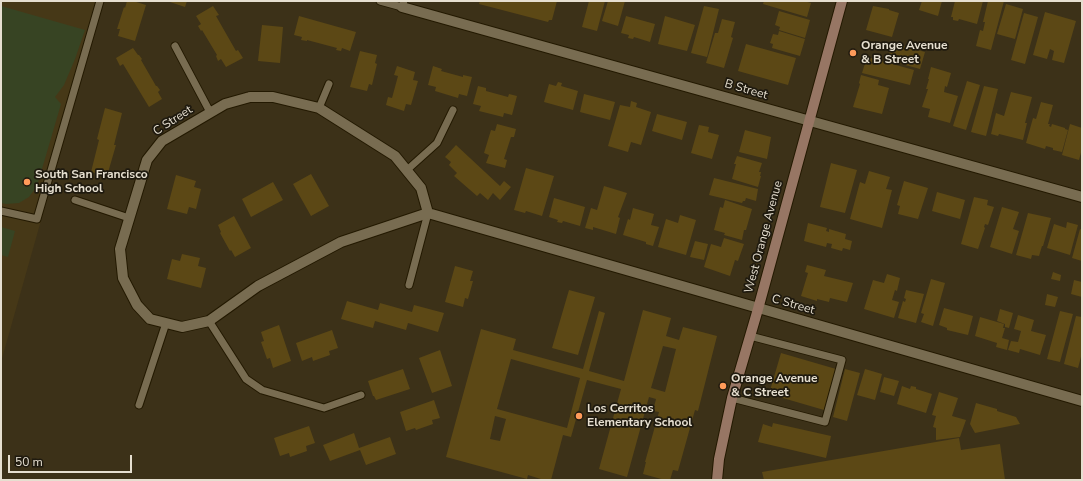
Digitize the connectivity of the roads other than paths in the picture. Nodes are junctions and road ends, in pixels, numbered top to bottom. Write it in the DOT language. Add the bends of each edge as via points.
graph roads {
  1 [pos="100,1"];
  2 [pos="380,1"];
  3 [pos="842,1"];
  4 [pos="403,4"];
  5 [pos="175,46"];
  6 [pos="329,84"];
  7 [pos="319,108"];
  8 [pos="453,110"];
  9 [pos="210,112"];
  10 [pos="808,121"];
  11 [pos="407,170"];
  12 [pos="1082,197"];
  13 [pos="74,200"];
  14 [pos="1,211"];
  15 [pos="428,213"];
  16 [pos="129,218"];
  17 [pos="409,286"];
  18 [pos="758,309"];
  19 [pos="209,322"];
  20 [pos="166,323"];
  21 [pos="750,336"];
  22 [pos="361,396"];
  23 [pos="732,398"];
  24 [pos="1082,401"];
  25 [pos="139,405"];
  26 [pos="717,480"];
  1 -- 14 [label="lane" via="37,219"];
  2 -- 4 [label="lane"];
  3 -- 10 [label="street, West Orange Avenue"];
  4 -- 10 [label="street, B Street"];
  5 -- 9 [label="lane"];
  6 -- 7 [label="lane"];
  7 -- 9 [label="street, C Street" via="273,97 250,97 225,104"];
  7 -- 11 [label="street, C Street" via="395,156"];
  8 -- 11 [label="lane" via="438,142"];
  9 -- 16 [label="street, C Street" via="162,141 146,160"];
  10 -- 12 [label="street, B Street"];
  10 -- 18 [label="street, West Orange Avenue"];
  11 -- 15 [label="street, C Street" via="421,188"];
  13 -- 16 [label="lane"];
  15 -- 17 [label="lane"];
  15 -- 18 [label="street, C Street"];
  15 -- 19 [label="street, C Street" via="341,242 258,286"];
  16 -- 20 [label="street, C Street" via="120,249 123,278 137,305 150,319"];
  18 -- 21 [label="street, West Orange Avenue"];
  18 -- 24 [label="street, C Street"];
  19 -- 20 [label="street, C Street" via="182,327"];
  19 -- 22 [label="lane" via="246,379 262,390 324,408"];
  20 -- 25 [label="lane"];
  21 -- 23 [label="street, West Orange Avenue"];
  21 -- 23 [label="lane" via="842,360 825,422"];
  23 -- 26 [label="street, West Orange Avenue"];
}
